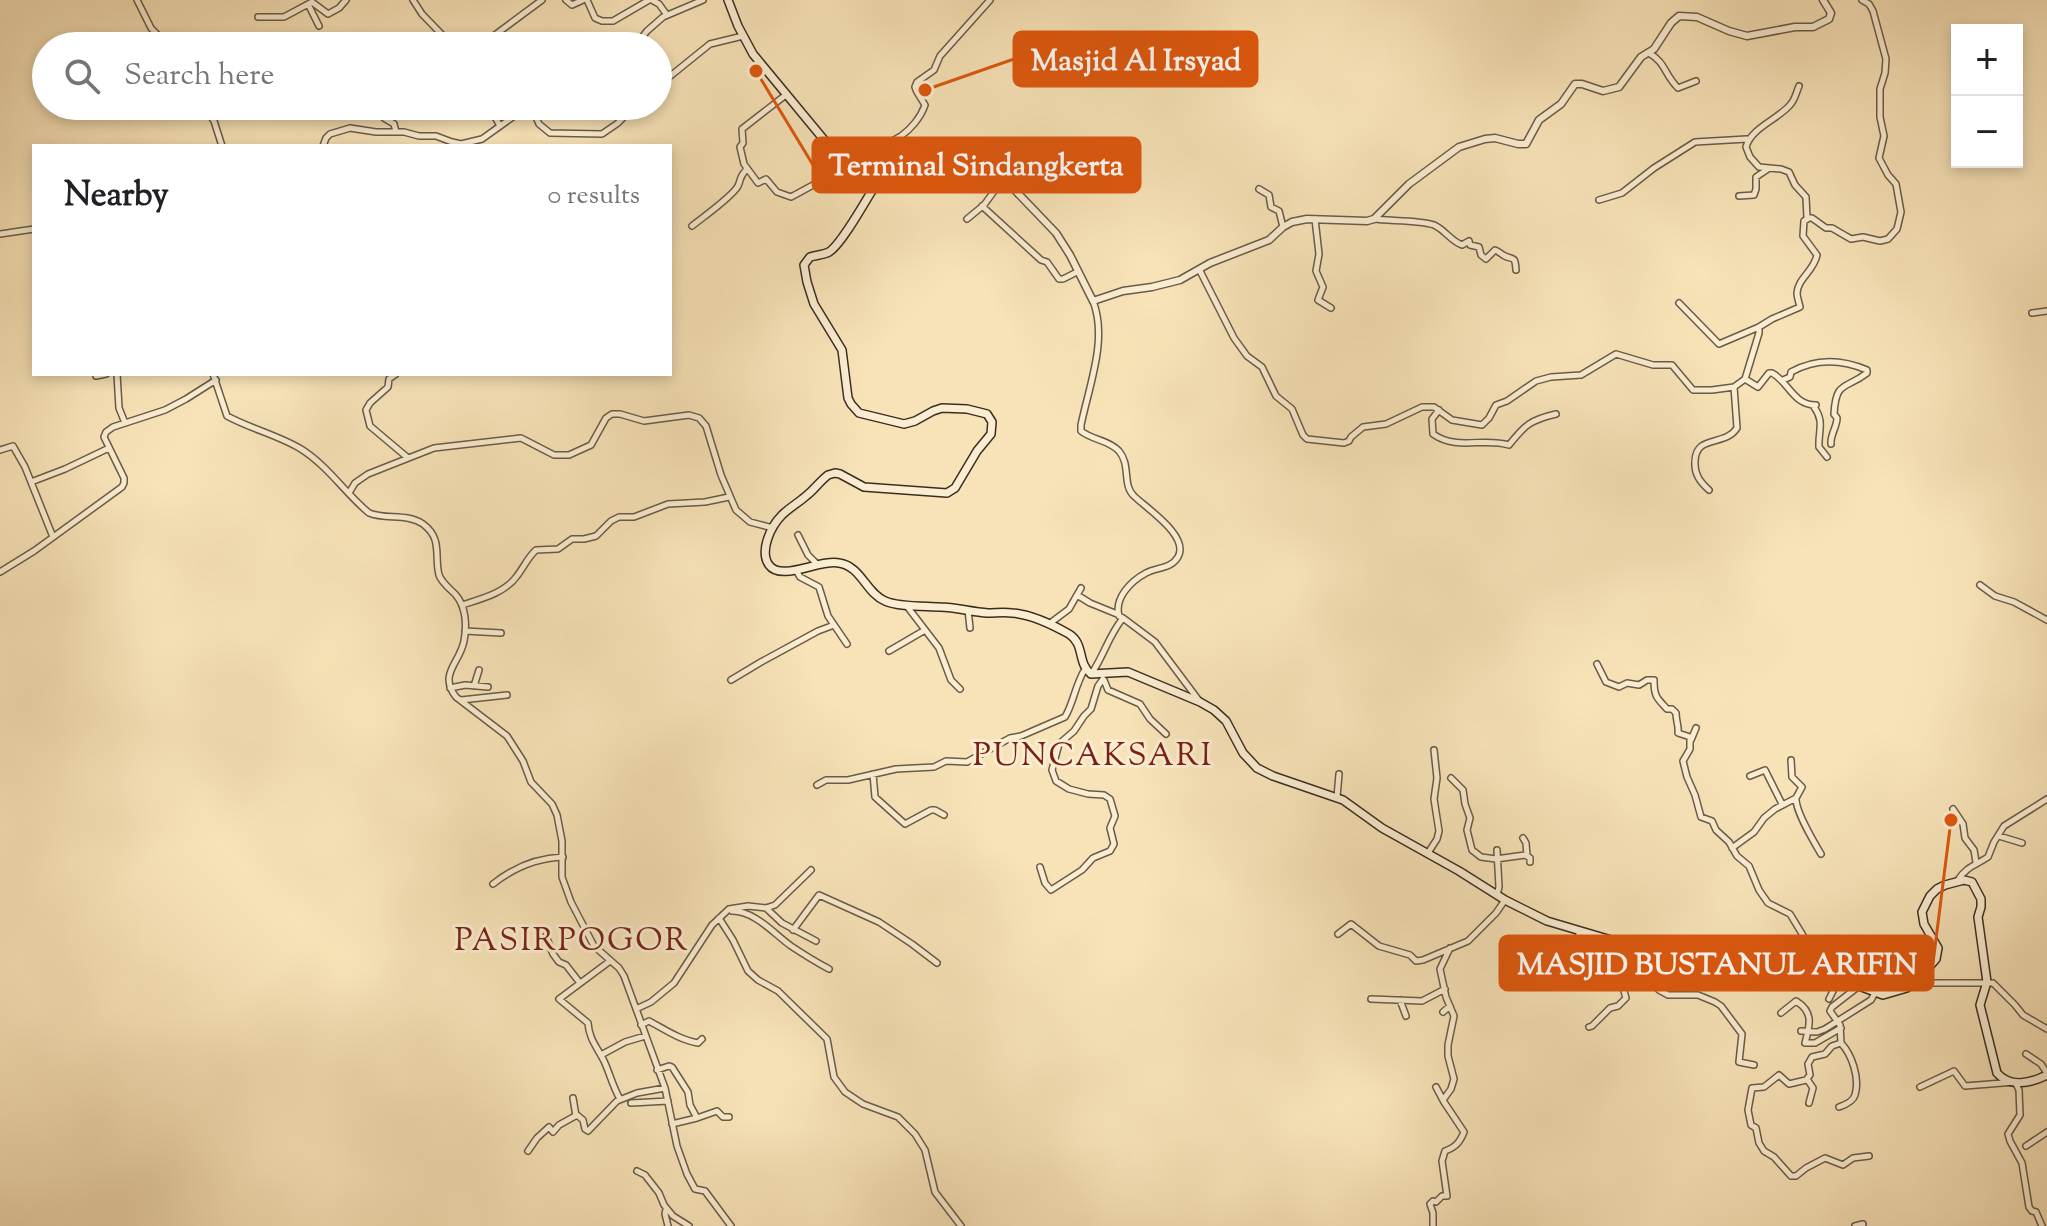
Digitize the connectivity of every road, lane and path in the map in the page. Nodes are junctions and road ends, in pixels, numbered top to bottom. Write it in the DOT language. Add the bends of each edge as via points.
graph roads {
  1 [pos="137,0"];
  2 [pos="346,0"];
  3 [pos="413,0"];
  4 [pos="542,0"];
  5 [pos="566,0"];
  6 [pos="585,0"];
  7 [pos="651,0"];
  8 [pos="703,0"];
  9 [pos="728,0"];
  10 [pos="990,0"];
  11 [pos="1823,0"];
  12 [pos="1862,0"];
  13 [pos="1869,2"];
  14 [pos="308,4"];
  15 [pos="667,15"];
  16 [pos="258,17"];
  17 [pos="319,26"];
  18 [pos="155,32"];
  19 [pos="439,32"];
  20 [pos="499,32"];
  21 [pos="647,32"];
  22 [pos="743,36"];
  23 [pos="1649,53"];
  24 [pos="672,75"];
  25 [pos="1696,81"];
  26 [pos="1799,86"];
  27 [pos="787,93"];
  28 [pos="213,120"];
  29 [pos="387,120"];
  30 [pos="497,120"];
  31 [pos="508,120"];
  32 [pos="538,120"];
  33 [pos="621,120"];
  34 [pos="500,126"];
  35 [pos="396,132"];
  36 [pos="1748,139"];
  37 [pos="825,141"];
  38 [pos="221,144"];
  39 [pos="324,144"];
  40 [pos="880,152"];
  41 [pos="838,162"];
  42 [pos="747,169"];
  43 [pos="1769,169"];
  44 [pos="1003,179"];
  45 [pos="1259,189"];
  46 [pos="1739,196"];
  47 [pos="1599,200"];
  48 [pos="982,206"];
  49 [pos="967,219"];
  50 [pos="1315,219"];
  51 [pos="1374,219"];
  52 [pos="1807,219"];
  53 [pos="692,226"];
  54 [pos="1283,227"];
  55 [pos="32,229"];
  56 [pos="0,234"];
  57 [pos="1199,269"];
  58 [pos="1516,270"];
  59 [pos="1077,272"];
  60 [pos="1093,301"];
  61 [pos="1679,303"];
  62 [pos="1331,308"];
  63 [pos="2047,311"];
  64 [pos="2032,313"];
  65 [pos="1759,327"];
  66 [pos="117,376"];
  67 [pos="393,376"];
  68 [pos="214,377"];
  69 [pos="1745,379"];
  70 [pos="1783,380"];
  71 [pos="1734,387"];
  72 [pos="1439,410"];
  73 [pos="1556,414"];
  74 [pos="125,423"];
  75 [pos="1831,444"];
  76 [pos="109,448"];
  77 [pos="0,450"];
  78 [pos="1827,457"];
  79 [pos="408,458"];
  80 [pos="31,482"];
  81 [pos="1709,490"];
  82 [pos="349,493"];
  83 [pos="729,497"];
  84 [pos="773,528"];
  85 [pos="798,535"];
  86 [pos="53,537"];
  87 [pos="817,564"];
  88 [pos="796,570"];
  89 [pos="0,572"];
  90 [pos="1980,585"];
  91 [pos="1081,588"];
  92 [pos="1077,595"];
  93 [pos="905,604"];
  94 [pos="462,605"];
  95 [pos="968,610"];
  96 [pos="1121,616"];
  97 [pos="2047,620"];
  98 [pos="834,625"];
  99 [pos="1048,625"];
  100 [pos="970,628"];
  101 [pos="925,630"];
  102 [pos="465,631"];
  103 [pos="501,633"];
  104 [pos="847,644"];
  105 [pos="889,651"];
  106 [pos="1597,664"];
  107 [pos="479,670"];
  108 [pos="1088,672"];
  109 [pos="1103,677"];
  110 [pos="731,680"];
  111 [pos="474,686"];
  112 [pos="488,687"];
  113 [pos="450,688"];
  114 [pos="960,689"];
  115 [pos="507,695"];
  116 [pos="460,700"];
  117 [pos="1200,702"];
  118 [pos="1696,728"];
  119 [pos="1166,734"];
  120 [pos="1691,741"];
  121 [pos="1434,750"];
  122 [pos="1791,760"];
  123 [pos="873,774"];
  124 [pos="1339,774"];
  125 [pos="1750,776"];
  126 [pos="1451,778"];
  127 [pos="817,785"];
  128 [pos="1337,797"];
  129 [pos="1796,798"];
  130 [pos="2047,799"];
  131 [pos="1782,804"];
  132 [pos="1953,809"];
  133 [pos="944,815"];
  134 [pos="1999,836"];
  135 [pos="1523,838"];
  136 [pos="2022,843"];
  137 [pos="1732,848"];
  138 [pos="1497,850"];
  139 [pos="1428,853"];
  140 [pos="1821,854"];
  141 [pos="563,857"];
  142 [pos="1496,859"];
  143 [pos="1976,862"];
  144 [pos="1040,867"];
  145 [pos="811,870"];
  146 [pos="1957,881"];
  147 [pos="493,884"];
  148 [pos="1501,898"];
  149 [pos="766,908"];
  150 [pos="721,916"];
  151 [pos="793,930"];
  152 [pos="1580,931"];
  153 [pos="1338,934"];
  154 [pos="546,936"];
  155 [pos="816,941"];
  156 [pos="1623,944"];
  157 [pos="1450,947"];
  158 [pos="1638,948"];
  159 [pos="610,961"];
  160 [pos="937,963"];
  161 [pos="829,969"];
  162 [pos="1572,969"];
  163 [pos="1826,971"];
  164 [pos="1917,981"];
  165 [pos="1987,982"];
  166 [pos="580,983"];
  167 [pos="1859,986"];
  168 [pos="1445,989"];
  169 [pos="1875,993"];
  170 [pos="1371,999"];
  171 [pos="1829,999"];
  172 [pos="1400,1000"];
  173 [pos="1450,1006"];
  174 [pos="636,1009"];
  175 [pos="1443,1012"];
  176 [pos="1781,1013"];
  177 [pos="1406,1016"];
  178 [pos="1837,1021"];
  179 [pos="641,1025"];
  180 [pos="1589,1027"];
  181 [pos="1841,1028"];
  182 [pos="2047,1029"];
  183 [pos="1805,1031"];
  184 [pos="645,1036"];
  185 [pos="702,1039"];
  186 [pos="1841,1043"];
  187 [pos="2026,1054"];
  188 [pos="601,1055"];
  189 [pos="1754,1065"];
  190 [pos="657,1070"];
  191 [pos="2047,1074"];
  192 [pos="1807,1079"];
  193 [pos="2015,1082"];
  194 [pos="1436,1087"];
  195 [pos="1920,1087"];
  196 [pos="665,1088"];
  197 [pos="573,1098"];
  198 [pos="620,1099"];
  199 [pos="1443,1100"];
  200 [pos="668,1101"];
  201 [pos="631,1103"];
  202 [pos="1809,1103"];
  203 [pos="1839,1107"];
  204 [pos="576,1116"];
  205 [pos="729,1117"];
  206 [pos="697,1118"];
  207 [pos="672,1124"];
  208 [pos="2047,1132"];
  209 [pos="2026,1146"];
  210 [pos="528,1151"];
  211 [pos="1869,1156"];
  212 [pos="637,1171"];
  213 [pos="666,1208"];
  214 [pos="1863,1224"];
  215 [pos="668,1226"];
  216 [pos="689,1226"];
  217 [pos="731,1226"];
  218 [pos="961,1226"];
  219 [pos="1433,1226"];
  220 [pos="1855,1226"];
  221 [pos="2042,1226"];
  1 -- 18 [label="street"];
  2 -- 14 [label="street" via="328,14 315,3"];
  3 -- 19 [label="street"];
  4 -- 20 [label="street"];
  5 -- 6 [label="street" via="572,5"];
  6 -- 7 [label="street" via="595,18 606,21"];
  7 -- 15 [label="street"];
  8 -- 15 [label="street"];
  9 -- 22 [label="main road"];
  10 -- 40 [label="street" via="940,56 934,70 917,82 925,105 921,114"];
  11 -- 23 [label="street" via="1831,13 1822,23 1747,36 1697,17 1679,16"];
  12 -- 13 [label="street"];
  13 -- 52 [label="street" via="1886,59 1879,158 1896,184 1900,221 1892,236 1880,241 1847,239"];
  14 -- 16 [label="street" via="284,17"];
  14 -- 17 [label="street"];
  15 -- 21 [label="street"];
  22 -- 24 [label="street" via="710,44"];
  22 -- 27 [label="main road"];
  23 -- 25 [label="street" via="1661,61 1678,88"];
  23 -- 51 [label="street" via="1616,89 1573,85 1561,104 1539,120 1526,144 1495,138 1459,147 1409,184"];
  26 -- 36 [label="street" via="1788,107"];
  27 -- 37 [label="main road"];
  27 -- 42 [label="street" via="743,127 740,147"];
  28 -- 38 [label="street"];
  29 -- 35 [label="street"];
  30 -- 34 [label="street"];
  31 -- 34 [label="street"];
  32 -- 33 [label="street" via="550,133 602,134"];
  34 -- 35 [label="street" via="482,139 461,144"];
  35 -- 39 [label="street" via="350,128 330,134"];
  36 -- 43 [label="street" via="1750,157"];
  36 -- 47 [label="street" via="1695,142 1622,193"];
  37 -- 40 [label="street"];
  37 -- 41 [label="main road"];
  40 -- 44 [label="street" via="966,163"];
  41 -- 42 [label="street" via="826,178 791,197 777,192 766,179 758,183"];
  41 -- 84 [label="main road" via="873,176 876,183 833,248 808,258 804,271 814,304 842,350 851,404 864,415 904,424 942,408 973,410 987,414 992,430 947,493 864,487 831,473"];
  42 -- 53 [label="street" via="739,184"];
  43 -- 46 [label="street" via="1755,178 1755,194"];
  43 -- 52 [label="street" via="1790,173 1806,197"];
  44 -- 48 [label="street"];
  44 -- 59 [label="street" via="1056,233"];
  45 -- 54 [label="street" via="1269,195"];
  48 -- 49 [label="street"];
  48 -- 59 [label="street" via="1047,262 1059,279"];
  50 -- 51 [label="street"];
  50 -- 54 [label="street"];
  50 -- 62 [label="street" via="1316,271 1323,287 1318,300"];
  51 -- 58 [label="street" via="1434,225 1457,244 1469,241 1479,247 1484,258 1495,250 1512,257"];
  52 -- 65 [label="street" via="1803,236 1817,255 1797,292 1800,307"];
  54 -- 57 [label="street" via="1269,240"];
  55 -- 56 [label="street"];
  57 -- 60 [label="street" via="1174,282"];
  57 -- 72 [label="street" via="1234,338 1262,367 1276,396 1292,409 1305,438 1344,443 1363,427 1386,424 1417,408"];
  59 -- 60 [label="street"];
  60 -- 96 [label="street" via="1098,342 1081,431 1120,452 1130,492 1172,531 1180,550 1169,566 1148,571 1129,586 1118,604"];
  61 -- 65 [label="street" via="1719,344"];
  63 -- 64 [label="street"];
  65 -- 69 [label="street"];
  66 -- 74 [label="street"];
  67 -- 79 [label="street" via="368,405 368,423"];
  68 -- 74 [label="street" via="165,410"];
  68 -- 82 [label="street" via="227,416 300,448"];
  69 -- 70 [label="street" via="1757,387 1770,373"];
  69 -- 71 [label="street"];
  70 -- 75 [label="street" via="1800,366 1820,360 1867,370 1837,393"];
  70 -- 78 [label="street" via="1804,404 1816,405 1819,447"];
  71 -- 72 [label="street" via="1695,391 1672,365 1616,354 1581,375 1536,381 1496,405 1482,425 1452,420"];
  71 -- 81 [label="street" via="1737,428 1728,438 1704,444 1695,458 1697,476"];
  72 -- 73 [label="street" via="1432,419 1433,434 1467,444 1509,445 1529,423"];
  74 -- 76 [label="street" via="104,434"];
  76 -- 80 [label="street"];
  76 -- 86 [label="street" via="124,483"];
  77 -- 80 [label="street" via="13,446"];
  79 -- 82 [label="street" via="362,477"];
  79 -- 83 [label="street" via="434,448 516,438 554,455 569,455 591,445 612,414 644,421 689,415 706,426"];
  80 -- 86 [label="street"];
  82 -- 94 [label="street" via="373,515 423,524 437,544 441,580"];
  83 -- 84 [label="street" via="750,522"];
  83 -- 94 [label="street" via="668,504 619,517 596,536 572,539 558,549 536,550 508,586"];
  84 -- 88 [label="main road" via="766,548 768,563 779,572"];
  85 -- 87 [label="street"];
  86 -- 89 [label="street"];
  87 -- 88 [label="main road"];
  87 -- 93 [label="main road" via="841,563 882,599"];
  88 -- 98 [label="street" via="819,587"];
  90 -- 97 [label="street"];
  91 -- 92 [label="street"];
  92 -- 96 [label="street"];
  92 -- 99 [label="street"];
  93 -- 95 [label="main road"];
  93 -- 101 [label="street"];
  94 -- 102 [label="street"];
  95 -- 99 [label="main road" via="1023,614"];
  95 -- 100 [label="street"];
  96 -- 108 [label="street" via="1105,652"];
  96 -- 117 [label="street" via="1155,642"];
  98 -- 104 [label="street"];
  98 -- 110 [label="street"];
  99 -- 108 [label="main road" via="1077,640"];
  101 -- 105 [label="street"];
  101 -- 114 [label="street"];
  102 -- 103 [label="street"];
  102 -- 113 [label="street"];
  106 -- 120 [label="street" via="1606,682 1619,687 1654,680 1657,701 1674,711 1678,733"];
  107 -- 111 [label="street"];
  108 -- 109 [label="main road"];
  108 -- 123 [label="street" via="1063,719 1010,738 967,762"];
  109 -- 117 [label="main road" via="1128,672"];
  109 -- 119 [label="street" via="1108,690 1140,704"];
  109 -- 144 [label="street" via="1091,709 1059,744 1052,770 1056,781 1069,789 1110,799 1114,844 1051,890"];
  111 -- 112 [label="street"];
  111 -- 113 [label="street"];
  113 -- 116 [label="street"];
  115 -- 116 [label="street"];
  116 -- 141 [label="street" via="510,739 531,782 553,806"];
  117 -- 128 [label="main road" via="1226,721 1257,768"];
  118 -- 120 [label="street"];
  120 -- 137 [label="street" via="1683,761 1698,811"];
  121 -- 139 [label="street" via="1439,831"];
  122 -- 129 [label="street" via="1792,777 1802,787"];
  123 -- 127 [label="street"];
  123 -- 133 [label="street" via="875,797 905,824 931,810"];
  124 -- 128 [label="street"];
  125 -- 131 [label="street" via="1765,770"];
  126 -- 142 [label="street" via="1463,790 1472,850"];
  128 -- 139 [label="main road"];
  129 -- 131 [label="street"];
  129 -- 140 [label="street" via="1795,809"];
  130 -- 134 [label="street" via="2007,823"];
  131 -- 137 [label="street"];
  132 -- 143 [label="street"];
  134 -- 136 [label="street"];
  134 -- 143 [label="street" via="1988,857"];
  135 -- 142 [label="street" via="1529,859"];
  137 -- 163 [label="street" via="1749,866 1768,903 1795,920 1824,960"];
  138 -- 142 [label="street"];
  139 -- 148 [label="main road"];
  141 -- 147 [label="street" via="527,864"];
  141 -- 159 [label="street" via="562,877 571,902 594,946"];
  142 -- 148 [label="street"];
  143 -- 146 [label="street"];
  145 -- 149 [label="street"];
  146 -- 164 [label="main road" via="1937,889 1923,908 1924,924 1938,950"];
  146 -- 165 [label="main road" via="1969,881 1979,893"];
  148 -- 152 [label="main road"];
  148 -- 157 [label="street" via="1496,913 1472,937"];
  149 -- 150 [label="street" via="736,907"];
  149 -- 151 [label="street"];
  150 -- 161 [label="street" via="735,910 751,916"];
  150 -- 174 [label="street" via="674,983"];
  150 -- 218 [label="street" via="748,971 778,991 827,1039 834,1077 845,1092 898,1117 915,1134 925,1150 935,1192"];
  151 -- 155 [label="street"];
  151 -- 160 [label="street" via="819,895 879,922"];
  152 -- 156 [label="main road"];
  152 -- 162 [label="street"];
  153 -- 157 [label="street" via="1351,924 1379,946 1416,961"];
  154 -- 166 [label="street" via="557,960"];
  156 -- 158 [label="main road"];
  156 -- 180 [label="street" via="1618,970 1626,998"];
  157 -- 168 [label="street" via="1441,966"];
  158 -- 163 [label="main road" via="1711,965 1795,965"];
  158 -- 189 [label="street" via="1641,972 1659,990 1698,995 1721,1006 1741,1032 1739,1062"];
  159 -- 166 [label="street"];
  159 -- 174 [label="street" via="624,976"];
  163 -- 167 [label="main road"];
  163 -- 171 [label="street" via="1833,991"];
  164 -- 165 [label="street"];
  164 -- 169 [label="main road" via="1899,992"];
  165 -- 182 [label="street"];
  165 -- 193 [label="main road" via="1980,1005 1987,1036 1999,1076"];
  166 -- 188 [label="street" via="559,999 588,1023"];
  167 -- 169 [label="main road"];
  167 -- 178 [label="street" via="1832,1008"];
  168 -- 172 [label="street" via="1422,1001"];
  168 -- 173 [label="street"];
  169 -- 178 [label="street"];
  170 -- 172 [label="street"];
  172 -- 177 [label="street"];
  173 -- 175 [label="street"];
  173 -- 199 [label="street" via="1454,1020 1448,1056 1454,1079"];
  174 -- 179 [label="street"];
  176 -- 183 [label="street" via="1798,1001 1809,1015"];
  178 -- 181 [label="street"];
  178 -- 183 [label="street" via="1817,1032"];
  179 -- 184 [label="street"];
  179 -- 185 [label="street" via="649,1021 689,1041"];
  181 -- 183 [label="street" via="1810,1044 1805,1043"];
  181 -- 186 [label="street"];
  184 -- 188 [label="street"];
  184 -- 190 [label="street"];
  186 -- 192 [label="street" via="1812,1057"];
  186 -- 203 [label="street" via="1851,1056 1855,1082 1854,1097"];
  187 -- 191 [label="street"];
  188 -- 198 [label="street"];
  190 -- 196 [label="street"];
  190 -- 206 [label="street" via="671,1066"];
  191 -- 193 [label="main road" via="2032,1082"];
  192 -- 202 [label="street" via="1813,1088"];
  192 -- 211 [label="street" via="1789,1084 1779,1075 1764,1087 1751,1089 1749,1119 1766,1153 1794,1177 1825,1158 1843,1165"];
  193 -- 195 [label="street" via="1965,1086 1954,1071"];
  193 -- 221 [label="street" via="2020,1115 2009,1138 2022,1163 2029,1207"];
  194 -- 199 [label="street"];
  196 -- 198 [label="street"];
  196 -- 200 [label="street"];
  197 -- 204 [label="street"];
  198 -- 204 [label="street" via="589,1131"];
  199 -- 219 [label="street" via="1464,1132 1455,1147 1445,1151 1447,1196 1430,1204"];
  200 -- 201 [label="street"];
  200 -- 207 [label="street"];
  204 -- 210 [label="street" via="553,1132 548,1127"];
  205 -- 206 [label="street" via="717,1111"];
  206 -- 207 [label="street"];
  207 -- 217 [label="street" via="695,1189 705,1191"];
  208 -- 209 [label="street"];
  212 -- 213 [label="street"];
  213 -- 215 [label="street"];
  213 -- 216 [label="street"];
  214 -- 220 [label="street"];
}
